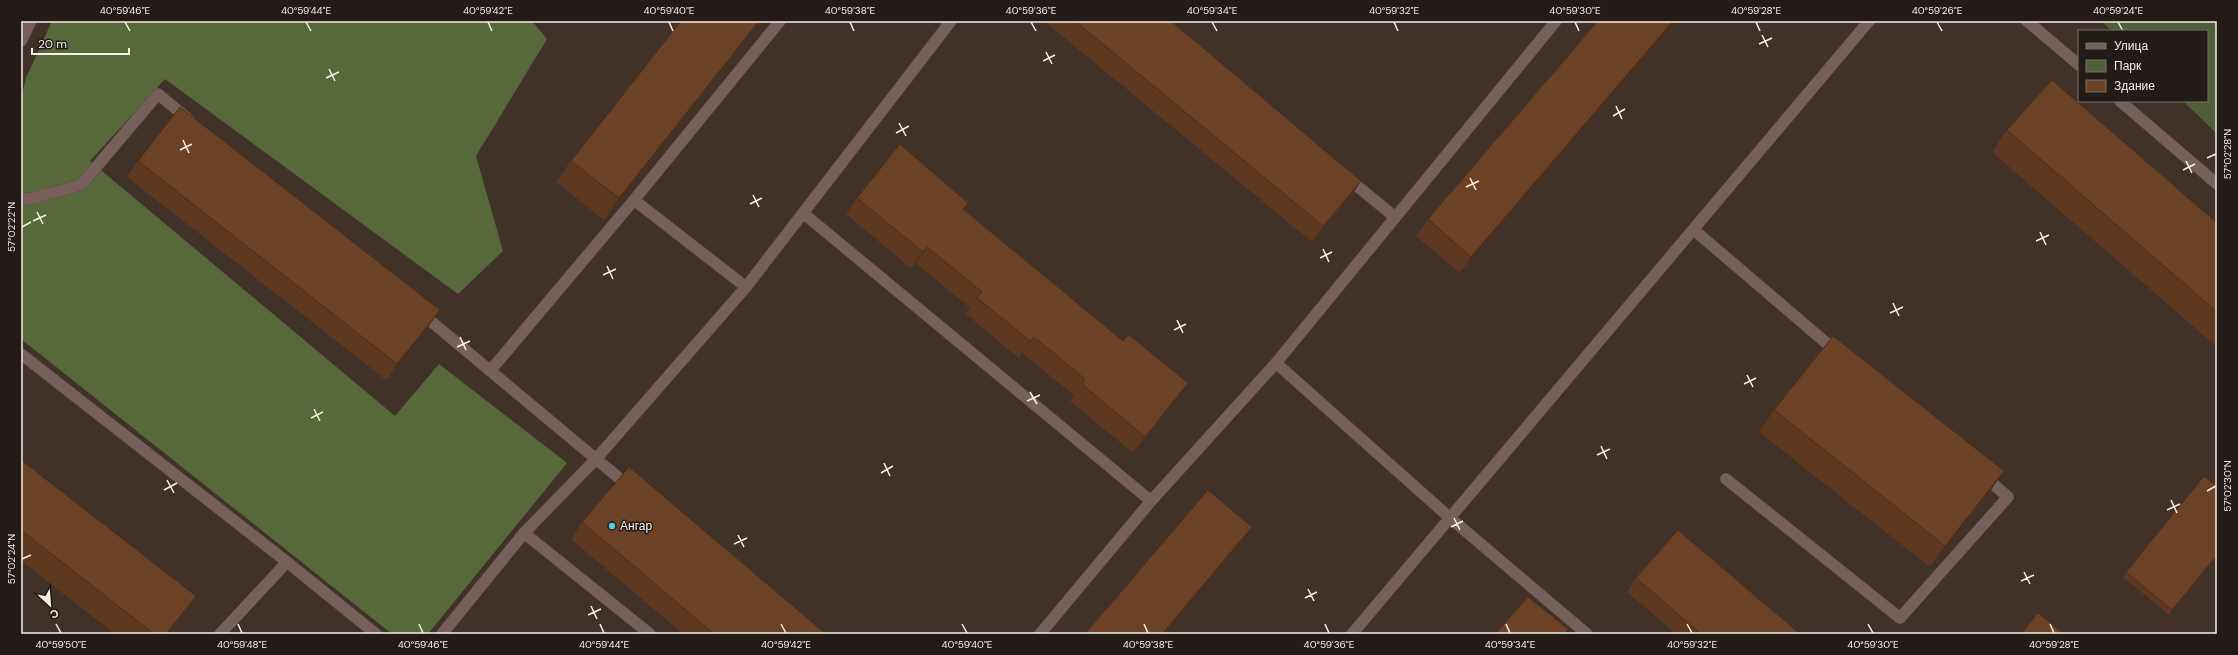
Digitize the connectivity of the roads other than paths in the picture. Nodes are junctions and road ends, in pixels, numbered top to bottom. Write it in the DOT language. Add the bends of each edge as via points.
graph roads {
  1 [pos="31,21"];
  2 [pos="780,21"];
  3 [pos="951,21"];
  4 [pos="1556,21"];
  5 [pos="1869,21"];
  6 [pos="2027,21"];
  7 [pos="21,41"];
  8 [pos="2078,65"];
  9 [pos="2121,102"];
  10 [pos="194,125"];
  11 [pos="1340,172"];
  12 [pos="2217,184"];
  13 [pos="21,198"];
  14 [pos="634,200"];
  15 [pos="803,213"];
  16 [pos="1395,217"];
  17 [pos="1694,230"];
  18 [pos="746,287"];
  19 [pos="414,308"];
  20 [pos="21,354"];
  21 [pos="1845,358"];
  22 [pos="1276,363"];
  23 [pos="490,371"];
  24 [pos="596,459"];
  25 [pos="1978,471"];
  26 [pos="1726,479"];
  27 [pos="638,494"];
  28 [pos="1151,501"];
  29 [pos="1449,517"];
  30 [pos="524,533"];
  31 [pos="287,562"];
  32 [pos="220,634"];
  33 [pos="376,634"];
  34 [pos="442,634"];
  35 [pos="650,634"];
  36 [pos="1040,634"];
  37 [pos="1352,634"];
  38 [pos="1587,634"];
  1 -- 7 [label="street"];
  2 -- 14 [label="street"];
  3 -- 15 [label="street"];
  4 -- 16 [label="street"];
  5 -- 17 [label="street"];
  6 -- 8 [label="street"];
  9 -- 12 [label="street"];
  10 -- 13 [label="street" via="158,94 81,185"];
  11 -- 16 [label="street"];
  14 -- 18 [label="street"];
  14 -- 23 [label="street"];
  15 -- 18 [label="street"];
  15 -- 28 [label="street"];
  16 -- 22 [label="street"];
  17 -- 21 [label="street"];
  17 -- 29 [label="street"];
  18 -- 24 [label="street"];
  19 -- 23 [label="street"];
  20 -- 31 [label="street"];
  22 -- 28 [label="street"];
  22 -- 29 [label="street"];
  23 -- 24 [label="street"];
  24 -- 27 [label="street"];
  24 -- 30 [label="street"];
  25 -- 26 [label="street" via="2008,497 1900,618"];
  28 -- 36 [label="street"];
  29 -- 37 [label="street"];
  29 -- 38 [label="street"];
  30 -- 34 [label="street"];
  30 -- 35 [label="street"];
  31 -- 32 [label="street"];
  31 -- 33 [label="street"];
}
